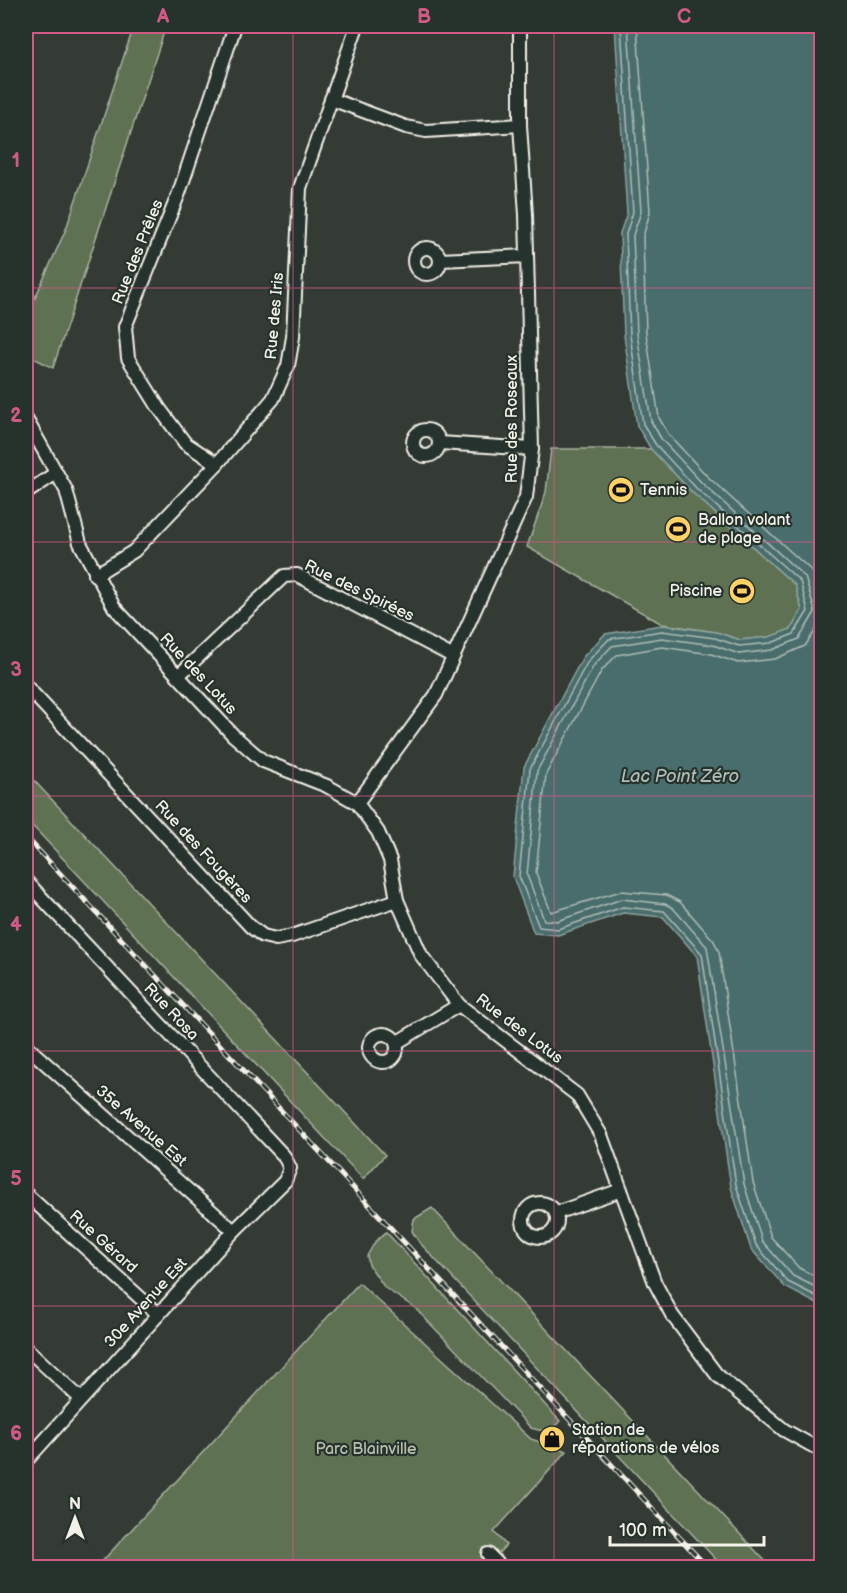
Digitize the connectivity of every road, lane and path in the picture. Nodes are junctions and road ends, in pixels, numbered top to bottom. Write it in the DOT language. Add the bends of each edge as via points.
graph roads {
  1 [pos="235,26"];
  2 [pos="357,26"];
  3 [pos="520,26"];
  4 [pos="332,99"];
  5 [pos="520,125"];
  6 [pos="527,256"];
  7 [pos="440,260"];
  8 [pos="26,419"];
  9 [pos="440,443"];
  10 [pos="532,449"];
  11 [pos="218,464"];
  12 [pos="56,472"];
  13 [pos="26,493"];
  14 [pos="94,575"];
  15 [pos="452,656"];
  16 [pos="178,676"];
  17 [pos="26,686"];
  18 [pos="357,803"];
  19 [pos="26,881"];
  20 [pos="397,900"];
  21 [pos="459,1005"];
  22 [pos="396,1043"];
  23 [pos="26,1046"];
  24 [pos="290,1167"];
  25 [pos="621,1190"];
  26 [pos="26,1194"];
  27 [pos="556,1214"];
  28 [pos="234,1231"];
  29 [pos="158,1314"];
  30 [pos="26,1348"];
  31 [pos="81,1399"];
  32 [pos="822,1451"];
  33 [pos="26,1461"];
  34 [pos="488,1554"];
  35 [pos="502,1568"];
  1 -- 11 [label="street, Rue des Prêles" via="179,193 125,327 128,358 159,408 185,443"];
  2 -- 4 [label="street, Rue des Iris"];
  3 -- 5 [label="street, Rue des Roseaux"];
  4 -- 5 [label="street" via="426,131"];
  4 -- 11 [label="street, Rue des Iris" via="300,189 293,337 288,366 273,399"];
  5 -- 6 [label="street, Rue des Roseaux"];
  6 -- 7 [label="street"];
  6 -- 10 [label="street, Rue des Roseaux"];
  8 -- 12 [label="street, Rue des Lotus"];
  9 -- 10 [label="street"];
  10 -- 15 [label="street, Rue des Roseaux" via="526,497"];
  11 -- 14 [label="street, Rue des Iris" via="134,551"];
  12 -- 13 [label="street"];
  12 -- 14 [label="street, Rue des Lotus" via="66,490 80,543"];
  14 -- 16 [label="street, Rue des Lotus" via="114,607"];
  15 -- 16 [label="street, Rue des Spirées" via="297,575 284,576"];
  15 -- 18 [label="street, Rue des Roseaux" via="436,695"];
  16 -- 18 [label="street, Rue des Lotus" via="232,735 263,761 327,786"];
  17 -- 20 [label="street, Rue des Fougères" via="262,936 292,936"];
  18 -- 20 [label="street, Rue des Lotus" via="390,860"];
  19 -- 24 [label="street, Rue Rosa" via="284,1156"];
  20 -- 21 [label="street, Rue des Lotus" via="421,955"];
  21 -- 22 [label="street"];
  21 -- 25 [label="street, Rue des Lotus" via="577,1095 601,1135"];
  23 -- 28 [label="street, 35e Avenue Est"];
  24 -- 28 [label="street, 30e Avenue Est" via="285,1181"];
  25 -- 27 [label="street"];
  25 -- 32 [label="street, Rue des Lotus" via="655,1283 672,1315 717,1375 784,1430"];
  26 -- 29 [label="street, Rue Gérard"];
  28 -- 29 [label="street, 30e Avenue Est"];
  29 -- 31 [label="street, 30e Avenue Est"];
  30 -- 31 [label="street"];
  31 -- 33 [label="street, 30e Avenue Est"];
  34 -- 35 [label="street"];
}
